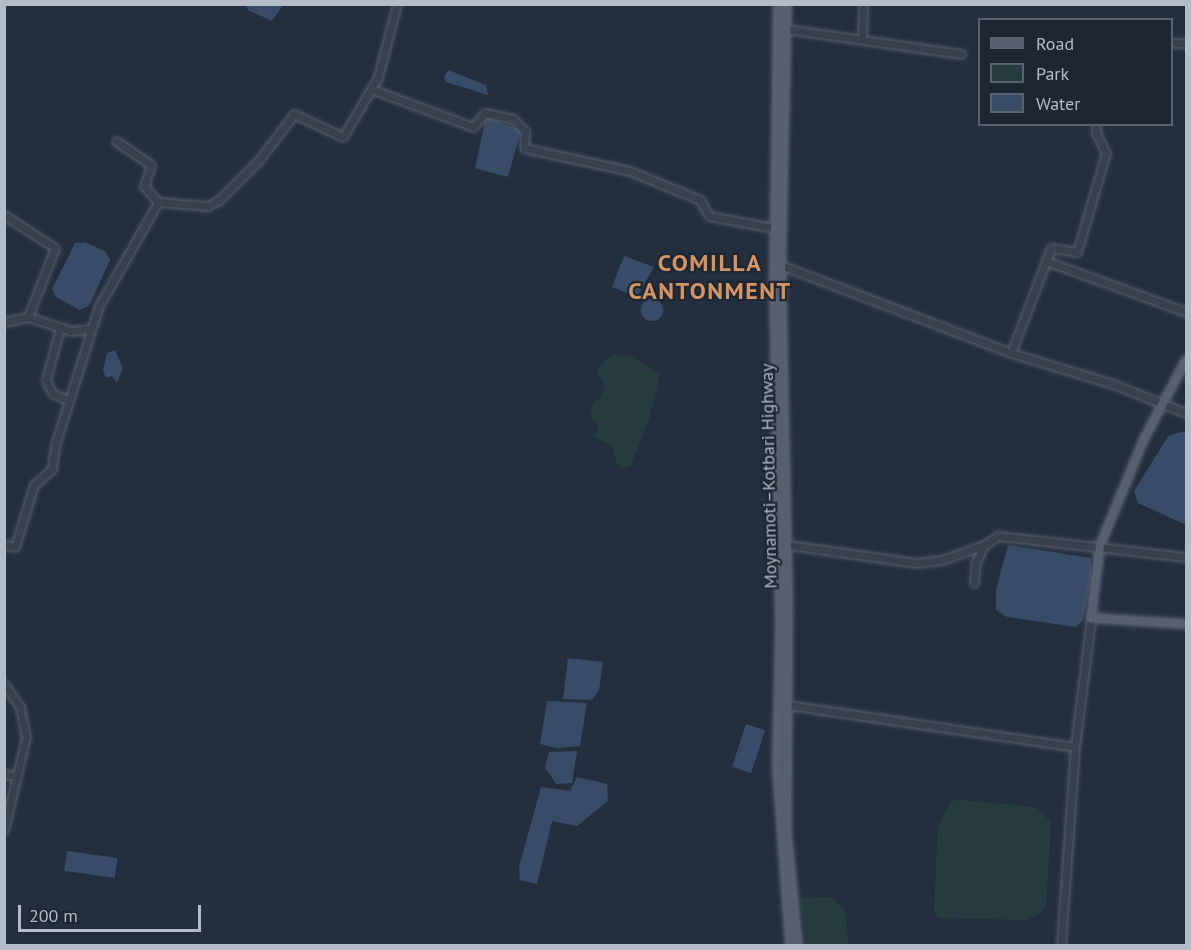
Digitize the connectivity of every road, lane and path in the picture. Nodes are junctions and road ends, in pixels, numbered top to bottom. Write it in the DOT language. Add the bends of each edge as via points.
graph roads {
  1 [pos="397,4"];
  2 [pos="778,4"];
  3 [pos="787,4"];
  4 [pos="863,4"];
  5 [pos="786,29"];
  6 [pos="862,39"];
  7 [pos="961,54"];
  8 [pos="371,89"];
  9 [pos="1096,126"];
  10 [pos="116,141"];
  11 [pos="158,202"];
  12 [pos="4,215"];
  13 [pos="774,228"];
  14 [pos="1046,261"];
  15 [pos="778,264"];
  16 [pos="1186,312"];
  17 [pos="28,317"];
  18 [pos="4,322"];
  19 [pos="60,328"];
  20 [pos="91,329"];
  21 [pos="1011,353"];
  22 [pos="1186,360"];
  23 [pos="68,400"];
  24 [pos="1161,404"];
  25 [pos="1186,413"];
  26 [pos="783,544"];
  27 [pos="4,545"];
  28 [pos="984,545"];
  29 [pos="1100,546"];
  30 [pos="1186,557"];
  31 [pos="974,583"];
  32 [pos="1091,618"];
  33 [pos="1186,624"];
  34 [pos="4,684"];
  35 [pos="788,705"];
  36 [pos="1075,747"];
  37 [pos="4,774"];
  38 [pos="15,776"];
  39 [pos="4,830"];
  40 [pos="784,835"];
  41 [pos="790,945"];
  42 [pos="798,945"];
  43 [pos="1061,945"];
  1 -- 8 [label="street" via="389,46"];
  2 -- 13 [label="main road, Moynamoti–Kotbari Highway"];
  3 -- 5 [label="main road, Moynamoti–Kotbari Highway"];
  4 -- 6 [label="street"];
  5 -- 6 [label="street"];
  5 -- 15 [label="main road, Moynamoti–Kotbari Highway"];
  6 -- 7 [label="street"];
  8 -- 11 [label="street" via="342,138 294,114 259,160 219,200 193,207"];
  8 -- 13 [label="street" via="472,127 485,113 513,120 525,130 524,148 630,171 700,200 710,216"];
  9 -- 14 [label="street" via="1106,153 1077,252 1051,248"];
  10 -- 11 [label="street" via="152,165 144,186"];
  11 -- 20 [label="street" via="99,306"];
  12 -- 17 [label="street" via="55,248"];
  13 -- 15 [label="main road, Moynamoti–Kotbari Highway"];
  14 -- 16 [label="street"];
  14 -- 21 [label="street"];
  15 -- 21 [label="street"];
  15 -- 26 [label="main road, Moynamoti–Kotbari Highway"];
  17 -- 18 [label="street"];
  17 -- 19 [label="street"];
  19 -- 20 [label="street"];
  19 -- 23 [label="street" via="46,380 52,393"];
  20 -- 23 [label="street" via="76,386"];
  21 -- 24 [label="street" via="1113,384"];
  22 -- 24 [label="main road"];
  23 -- 27 [label="street" via="52,469 34,485 15,547"];
  24 -- 25 [label="street"];
  24 -- 29 [label="main road"];
  26 -- 28 [label="street" via="917,563 942,560"];
  26 -- 35 [label="main road, Moynamoti–Kotbari Highway"];
  26 -- 40 [label="main road, Moynamoti–Kotbari Highway" via="777,767"];
  28 -- 29 [label="street" via="998,536"];
  28 -- 31 [label="street" via="976,562"];
  29 -- 30 [label="street"];
  29 -- 32 [label="main road"];
  32 -- 33 [label="main road"];
  32 -- 36 [label="street"];
  34 -- 38 [label="street" via="26,723"];
  35 -- 36 [label="street"];
  35 -- 40 [label="main road, Moynamoti–Kotbari Highway"];
  36 -- 43 [label="street"];
  37 -- 38 [label="street"];
  38 -- 39 [label="street"];
  40 -- 41 [label="main road, Moynamoti–Kotbari Highway"];
  40 -- 42 [label="main road, Moynamoti–Kotbari Highway"];
}
